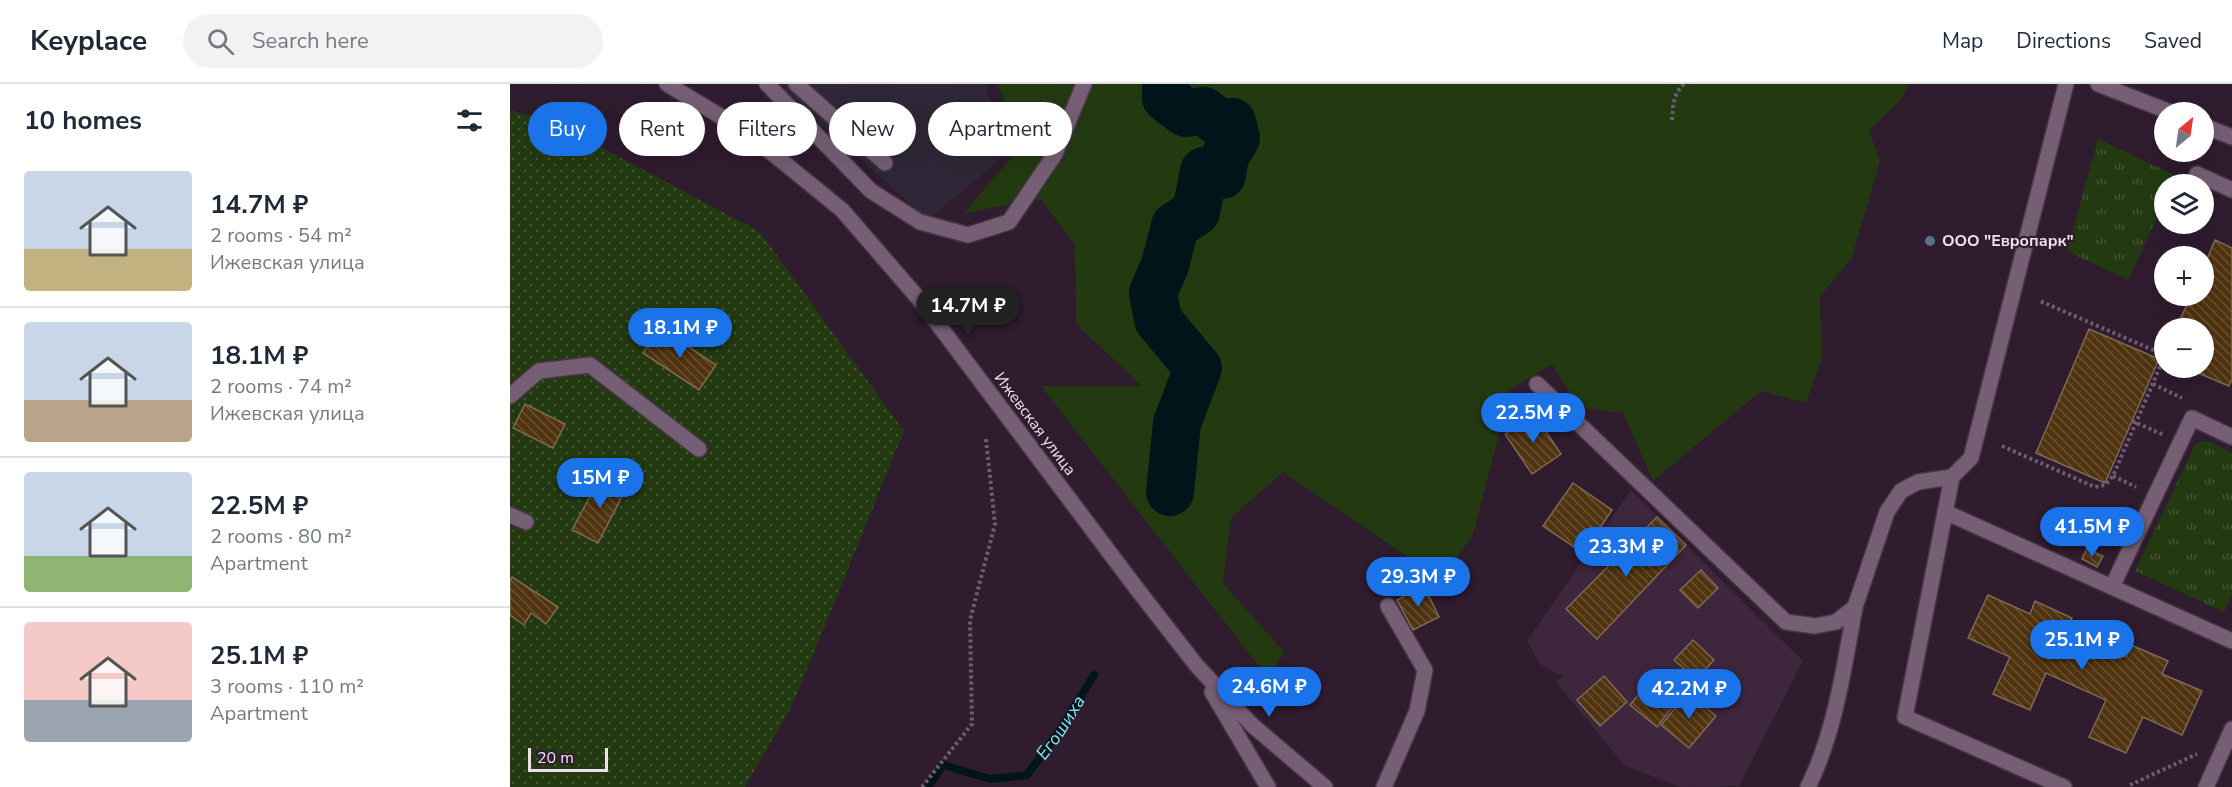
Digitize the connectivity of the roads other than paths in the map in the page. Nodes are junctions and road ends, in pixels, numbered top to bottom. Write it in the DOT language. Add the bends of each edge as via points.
graph roads {
  1 [pos="667,84"];
  2 [pos="767,84"];
  3 [pos="796,84"];
  4 [pos="1084,84"];
  5 [pos="2066,84"];
  6 [pos="2098,84"];
  7 [pos="2154,106"];
  8 [pos="2214,130"];
  9 [pos="2232,137"];
  10 [pos="885,162"];
  11 [pos="2214,182"];
  12 [pos="2232,190"];
  13 [pos="1537,384"];
  14 [pos="510,396"];
  15 [pos="2232,437"];
  16 [pos="699,449"];
  17 [pos="1952,477"];
  18 [pos="1945,512"];
  19 [pos="510,515"];
  20 [pos="526,522"];
  21 [pos="2112,587"];
  22 [pos="1388,606"];
  23 [pos="1854,607"];
  24 [pos="2232,642"];
  25 [pos="1197,666"];
  26 [pos="2232,729"];
  27 [pos="1268,787"];
  28 [pos="1325,787"];
  29 [pos="1384,787"];
  30 [pos="1808,787"];
  31 [pos="2064,787"];
  32 [pos="2206,787"];
  1 -- 25 [label="street, Ижевская улица" via="745,130 843,210 919,299"];
  2 -- 4 [label="street" via="871,191 920,222 968,236 1009,222 1055,154"];
  3 -- 10 [label="street"];
  5 -- 17 [label="street" via="1971,458"];
  6 -- 7 [label="street"];
  8 -- 9 [label="street"];
  11 -- 12 [label="street"];
  13 -- 23 [label="street" via="1786,622 1815,627 1836,622"];
  14 -- 16 [label="street" via="539,371 590,365"];
  15 -- 21 [label="street" via="2192,418"];
  17 -- 18 [label="street"];
  17 -- 23 [label="street" via="1917,482 1901,491 1887,512"];
  18 -- 21 [label="street"];
  18 -- 31 [label="street" via="1905,717"];
  19 -- 20 [label="street"];
  21 -- 24 [label="street"];
  22 -- 29 [label="street" via="1425,670 1417,711"];
  23 -- 30 [label="street" via="1843,676 1819,765"];
  25 -- 27 [label="street"];
  25 -- 28 [label="street, Ижевская улица" via="1252,725"];
  26 -- 32 [label="street"];
}
